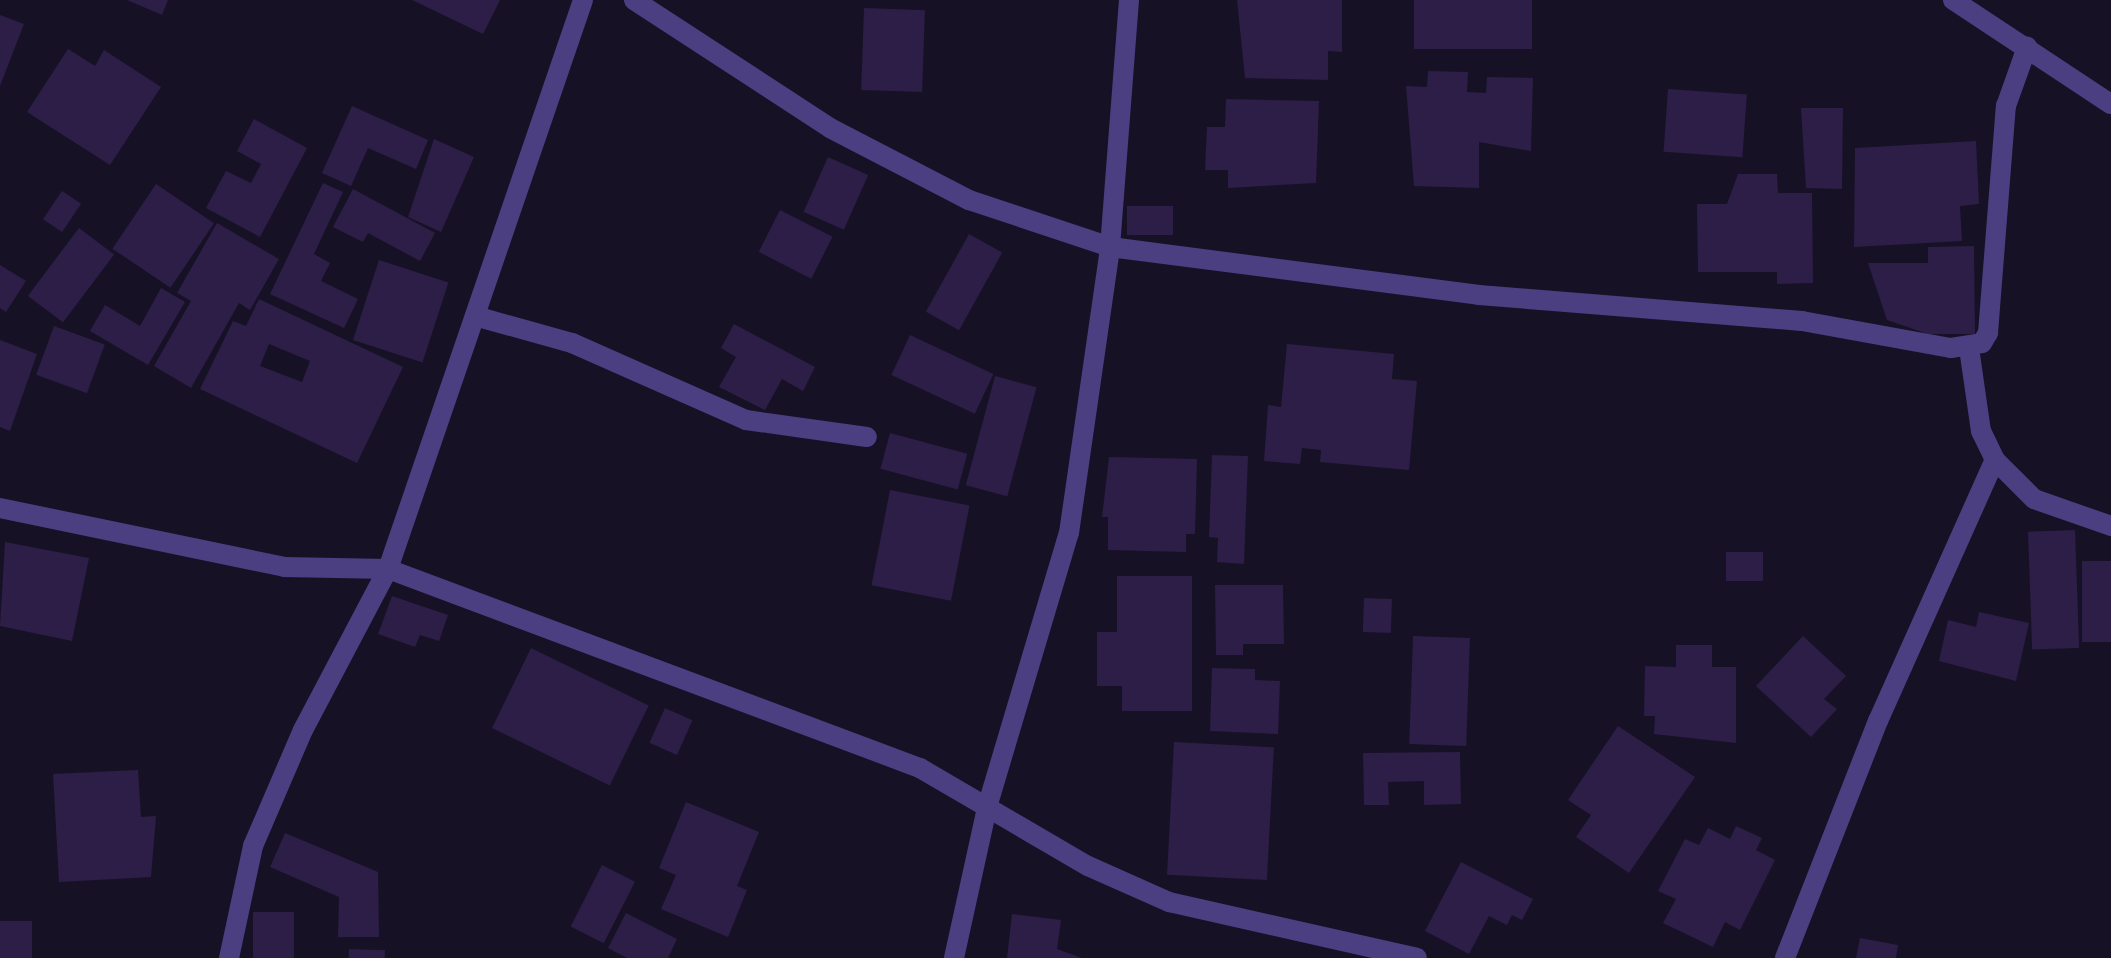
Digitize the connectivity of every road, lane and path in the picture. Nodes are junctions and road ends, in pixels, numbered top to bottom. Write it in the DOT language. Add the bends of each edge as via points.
graph roads {
  1 [pos="583,0"];
  2 [pos="634,0"];
  3 [pos="1129,0"];
  4 [pos="1953,0"];
  5 [pos="2027,47"];
  6 [pos="2111,104"];
  7 [pos="1110,247"];
  8 [pos="475,316"];
  9 [pos="1969,348"];
  10 [pos="867,437"];
  11 [pos="1995,460"];
  12 [pos="0,508"];
  13 [pos="2111,526"];
  14 [pos="388,569"];
  15 [pos="988,804"];
  16 [pos="229,958"];
  17 [pos="954,958"];
  18 [pos="1417,958"];
  19 [pos="1785,958"];
  1 -- 8 [label="street"];
  2 -- 7 [label="street" via="830,128 969,200"];
  3 -- 7 [label="street"];
  4 -- 5 [label="street"];
  5 -- 6 [label="street"];
  5 -- 9 [label="street" via="2006,106 1993,312 1982,343"];
  7 -- 9 [label="street" via="1479,295 1802,321"];
  7 -- 15 [label="street" via="1069,533"];
  8 -- 10 [label="street" via="572,343 746,420"];
  8 -- 14 [label="street"];
  9 -- 11 [label="street" via="1981,431"];
  11 -- 13 [label="street" via="2034,499"];
  11 -- 19 [label="street" via="1878,721"];
  12 -- 14 [label="street" via="284,567"];
  14 -- 15 [label="street" via="823,728"];
  14 -- 16 [label="street" via="303,730 253,846"];
  15 -- 17 [label="street"];
  15 -- 18 [label="street" via="1088,866 1169,902"];
}
